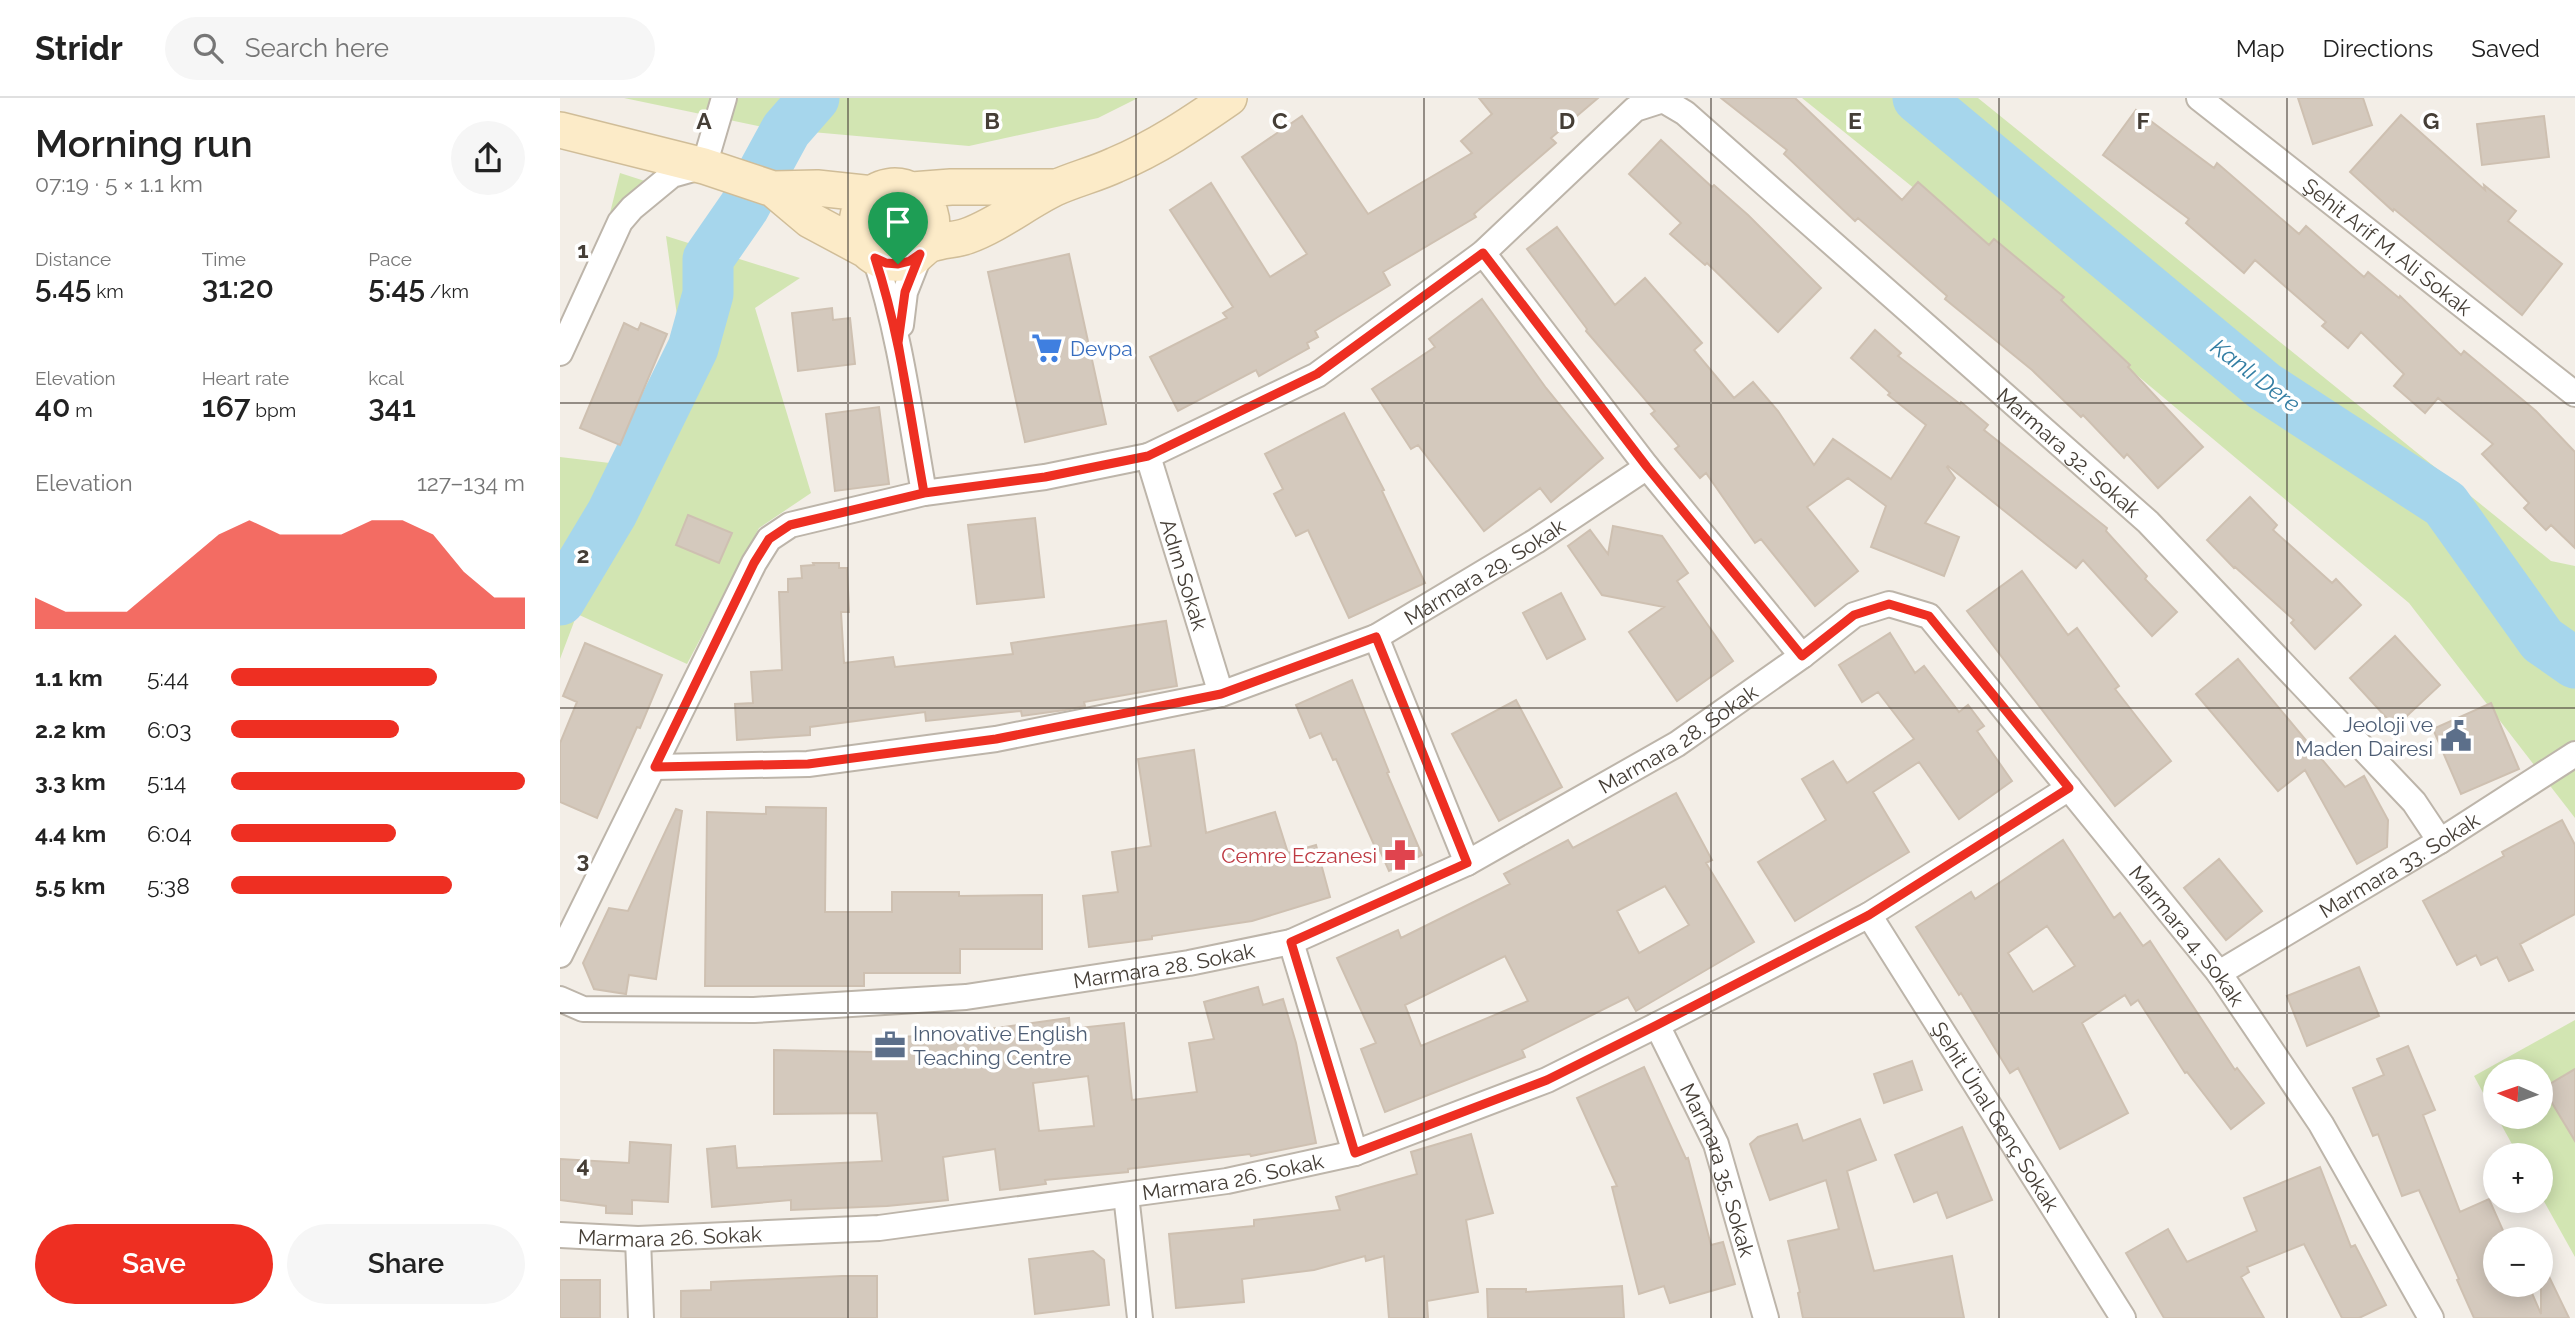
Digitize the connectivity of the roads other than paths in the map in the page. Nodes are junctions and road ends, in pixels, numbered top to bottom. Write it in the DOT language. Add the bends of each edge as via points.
graph roads {
  1 [pos="724,98"];
  2 [pos="1229,98"];
  3 [pos="2199,98"];
  4 [pos="560,130"];
  5 [pos="704,166"];
  6 [pos="1056,187"];
  7 [pos="773,190"];
  8 [pos="912,190"];
  9 [pos="873,194"];
  10 [pos="924,250"];
  11 [pos="1483,253"];
  12 [pos="871,254"];
  13 [pos="898,343"];
  14 [pos="560,353"];
  15 [pos="2575,394"];
  16 [pos="1148,456"];
  17 [pos="1647,467"];
  18 [pos="924,493"];
  19 [pos="1889,604"];
  20 [pos="1376,637"];
  21 [pos="1802,656"];
  22 [pos="1221,694"];
  23 [pos="2573,755"];
  24 [pos="655,767"];
  25 [pos="2069,788"];
  26 [pos="2440,841"];
  27 [pos="1467,863"];
  28 [pos="1869,915"];
  29 [pos="1291,942"];
  30 [pos="560,956"];
  31 [pos="2219,972"];
  32 [pos="560,999"];
  33 [pos="1657,1025"];
  34 [pos="1355,1153"];
  35 [pos="1126,1195"];
  36 [pos="560,1235"];
  37 [pos="638,1239"];
  38 [pos="640,1318"];
  39 [pos="1140,1318"];
  40 [pos="1766,1318"];
  41 [pos="2123,1318"];
  42 [pos="2431,1318"];
  1 -- 5 [label="street"];
  2 -- 6 [label="main road" via="1183,130 1116,165"];
  3 -- 15 [label="street, Şehit Arif M. Ali Sokak"];
  4 -- 5 [label="main road"];
  5 -- 7 [label="main road"];
  5 -- 14 [label="street" via="672,175 620,222"];
  6 -- 8 [label="main road"];
  6 -- 10 [label="main road" via="968,236"];
  7 -- 9 [label="main road" via="817,188"];
  7 -- 12 [label="main road" via="810,220"];
  8 -- 9 [label="main road" via="892,187"];
  8 -- 10 [label="main road" via="929,208 933,221"];
  9 -- 12 [label="main road" via="858,214 857,227 859,239"];
  10 -- 12 [label="main road" via="898,264"];
  10 -- 13 [label="street" via="905,292"];
  11 -- 16 [label="street" via="1317,374"];
  11 -- 17 [label="street"];
  11 -- 26 [label="street, Marmara 32. Sokak" via="1635,109 1663,100 1685,113 2148,522 2414,802"];
  12 -- 13 [label="street"];
  13 -- 18 [label="street"];
  16 -- 18 [label="street" via="1045,477"];
  16 -- 22 [label="street, Adım Sokak"];
  17 -- 20 [label="street, Marmara 29. Sokak" via="1536,541"];
  17 -- 21 [label="street"];
  18 -- 24 [label="street" via="790,525 769,539"];
  19 -- 21 [label="street, Marmara 28. Sokak" via="1854,615"];
  19 -- 25 [label="street, Marmara 4. Sokak" via="1929,616"];
  20 -- 22 [label="street, Marmara 29. Sokak"];
  20 -- 27 [label="street"];
  21 -- 27 [label="street, Marmara 28. Sokak" via="1677,744"];
  22 -- 24 [label="street, Marmara 29. Sokak" via="996,739 819,763"];
  23 -- 26 [label="street, Marmara 33. Sokak"];
  24 -- 30 [label="street"];
  25 -- 28 [label="street, Marmara 26. Sokak"];
  25 -- 31 [label="street, Marmara 4. Sokak"];
  26 -- 31 [label="street, Marmara 33. Sokak"];
  27 -- 29 [label="street, Marmara 28. Sokak"];
  28 -- 33 [label="street, Marmara 26. Sokak"];
  28 -- 41 [label="street, Şehit Ünal Genç Sokak"];
  29 -- 32 [label="street, Marmara 28. Sokak" via="1189,963 966,996 754,1010 583,1009"];
  29 -- 34 [label="street"];
  31 -- 42 [label="street, Marmara 4. Sokak" via="2321,1124"];
  33 -- 34 [label="street, Marmara 26. Sokak" via="1547,1080"];
  33 -- 40 [label="street, Marmara 35. Sokak" via="1716,1143"];
  34 -- 35 [label="street, Marmara 26. Sokak" via="1227,1181"];
  35 -- 37 [label="street, Marmara 26. Sokak" via="879,1228"];
  35 -- 39 [label="street"];
  36 -- 37 [label="street, Marmara 26. Sokak"];
  37 -- 38 [label="street"];
}
